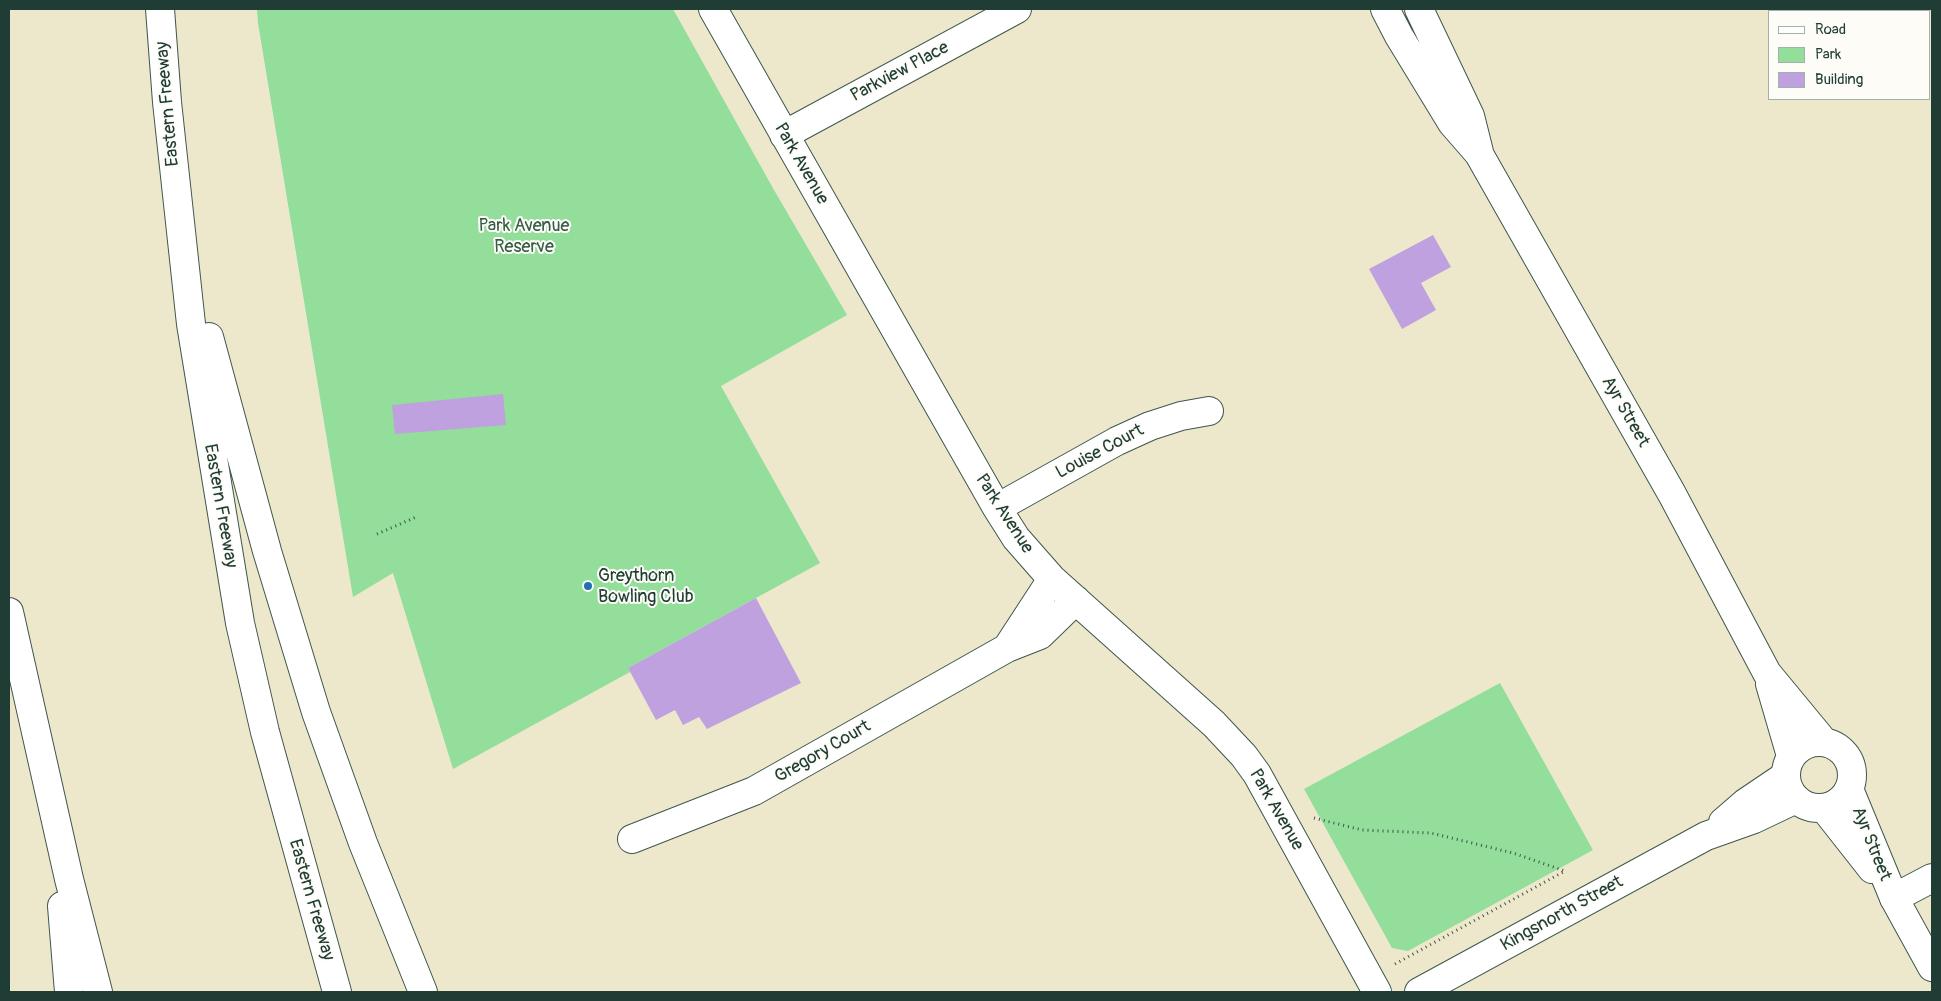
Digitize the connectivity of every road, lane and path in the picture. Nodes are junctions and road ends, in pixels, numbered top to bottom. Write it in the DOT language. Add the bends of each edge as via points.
graph roads {
  1 [pos="160,9"];
  2 [pos="712,9"];
  3 [pos="1017,9"];
  4 [pos="1385,9"];
  5 [pos="1419,9"];
  6 [pos="784,135"];
  7 [pos="1479,154"];
  8 [pos="176,192"];
  9 [pos="1209,411"];
  10 [pos="997,508"];
  11 [pos="416,517"];
  12 [pos="377,534"];
  13 [pos="1052,579"];
  14 [pos="1076,600"];
  15 [pos="9,612"];
  16 [pos="1007,648"];
  17 [pos="1767,673"];
  18 [pos="1824,742"];
  19 [pos="1791,777"];
  20 [pos="1849,789"];
  21 [pos="1824,808"];
  22 [pos="1314,818"];
  23 [pos="56,820"];
  24 [pos="632,839"];
  25 [pos="1932,878"];
  26 [pos="1894,898"];
  27 [pos="1932,967"];
  28 [pos="1372,984"];
  29 [pos="69,992"];
  30 [pos="98,992"];
  31 [pos="337,992"];
  32 [pos="423,992"];
  33 [pos="1418,992"];
  1 -- 8 [label="main road, Eastern Freeway"];
  2 -- 6 [label="main road, Park Avenue"];
  3 -- 6 [label="main road, Parkview Place"];
  4 -- 7 [label="main road, Ayr Street" via="1452,123"];
  5 -- 7 [label="main road, Ayr Street" via="1470,116"];
  6 -- 10 [label="main road, Park Avenue"];
  7 -- 17 [label="main road, Ayr Street" via="1672,494"];
  8 -- 31 [label="main road, Eastern Freeway" via="191,324 240,623 265,732"];
  8 -- 32 [label="main road" via="192,273 236,442 313,702 363,842"];
  9 -- 10 [label="main road, Louise Court" via="1150,426 1117,441"];
  10 -- 13 [label="main road, Park Avenue" via="1016,538"];
  11 -- 12 [label="path"];
  13 -- 14 [label="main road, Park Avenue"];
  13 -- 16 [label="main road, Gregory Court"];
  14 -- 16 [label="main road, Gregory Court" via="1040,635"];
  14 -- 28 [label="main road, Park Avenue" via="1214,724 1244,756 1257,774"];
  15 -- 23 [label="main road"];
  16 -- 24 [label="main road, Gregory Court" via="754,791"];
  17 -- 18 [label="main road, Ayr Street"];
  17 -- 19 [label="main road, Ayr Street"];
  18 -- 19 [label="main road" via="1806,744 1797,749"];
  18 -- 20 [label="main road" via="1834,745 1848,760 1852,769"];
  19 -- 21 [label="main road" via="1804,805"];
  19 -- 33 [label="main road, Kingsnorth Street" via="1754,819 1706,836"];
  20 -- 21 [label="main road" via="1843,798"];
  20 -- 26 [label="main road, Ayr Street"];
  21 -- 26 [label="main road, Ayr Street"];
  22 -- 28 [label="path" via="1362,830 1431,833 1513,853 1565,871 1394,964"];
  23 -- 29 [label="main road"];
  23 -- 30 [label="main road"];
  25 -- 26 [label="main road"];
  26 -- 27 [label="main road, Ayr Street"];
}
